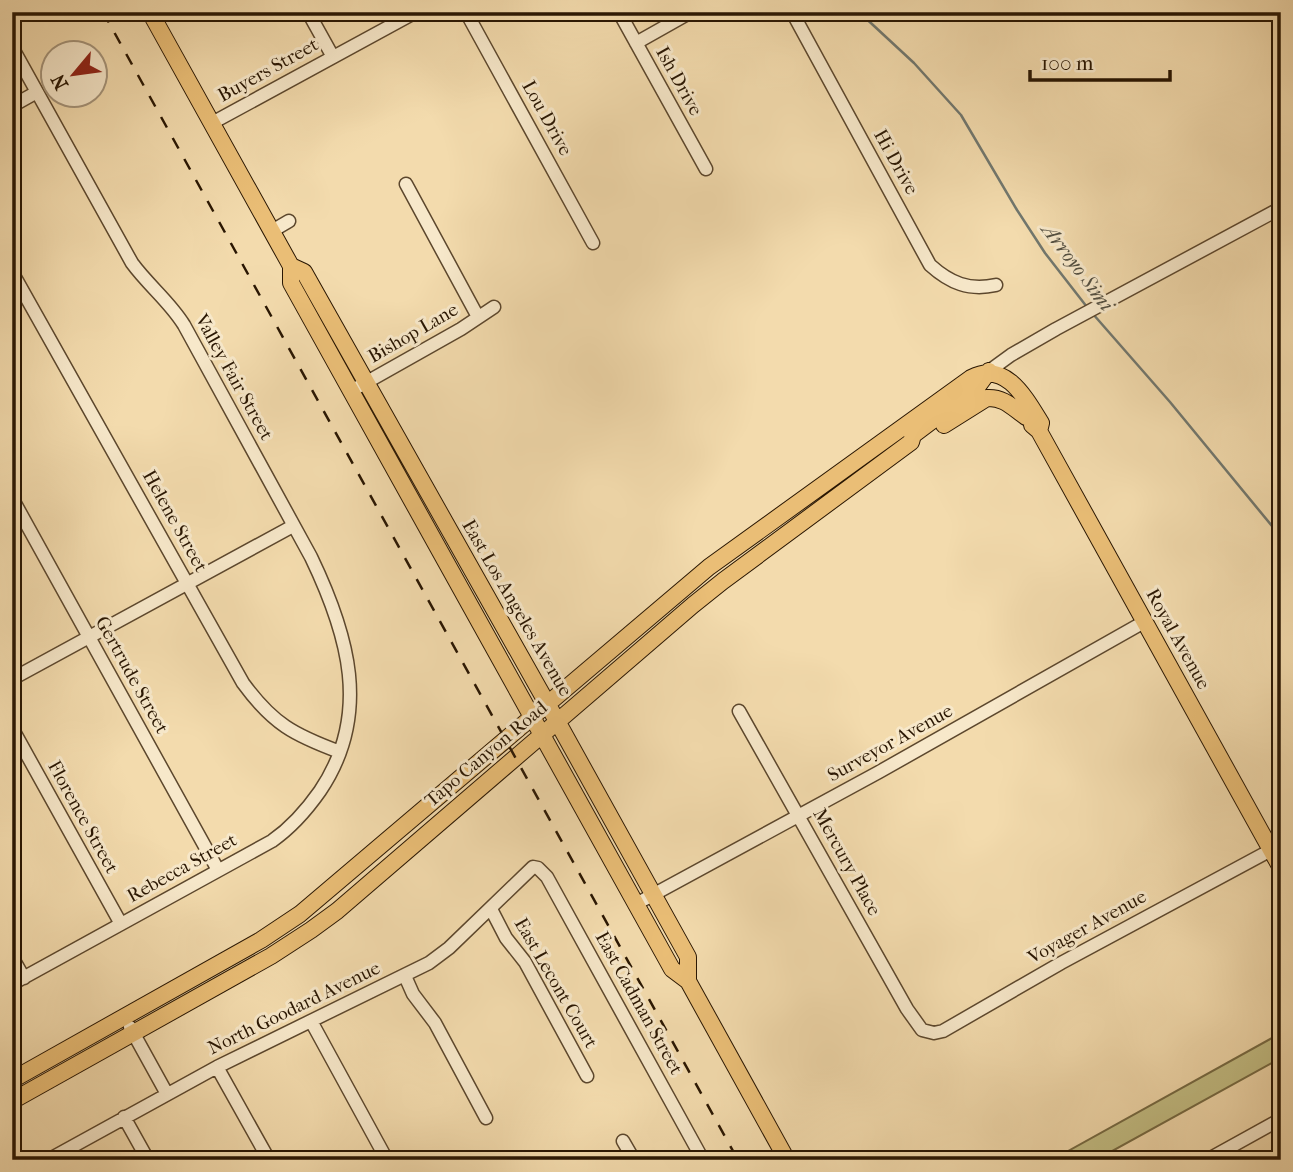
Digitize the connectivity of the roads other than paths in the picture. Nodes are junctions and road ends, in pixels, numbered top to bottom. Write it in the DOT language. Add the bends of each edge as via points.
graph roads {
  1 [pos="150,12"];
  2 [pos="308,12"];
  3 [pos="416,12"];
  4 [pos="466,12"];
  5 [pos="619,12"];
  6 [pos="691,12"];
  7 [pos="792,12"];
  8 [pos="636,43"];
  9 [pos="12,47"];
  10 [pos="333,57"];
  11 [pos="37,92"];
  12 [pos="12,106"];
  13 [pos="212,123"];
  14 [pos="706,169"];
  15 [pos="406,184"];
  16 [pos="1280,211"];
  17 [pos="289,221"];
  18 [pos="272,232"];
  19 [pos="593,243"];
  20 [pos="291,266"];
  21 [pos="12,272"];
  22 [pos="996,285"];
  23 [pos="494,307"];
  24 [pos="478,317"];
  25 [pos="989,371"];
  26 [pos="367,382"];
  27 [pos="351,391"];
  28 [pos="1026,417"];
  29 [pos="1039,431"];
  30 [pos="911,442"];
  31 [pos="12,498"];
  32 [pos="293,526"];
  33 [pos="187,583"];
  34 [pos="1144,622"];
  35 [pos="89,637"];
  36 [pos="12,679"];
  37 [pos="547,702"];
  38 [pos="739,711"];
  39 [pos="531,717"];
  40 [pos="558,721"];
  41 [pos="12,727"];
  42 [pos="541,734"];
  43 [pos="340,752"];
  44 [pos="799,815"];
  45 [pos="1270,849"];
  46 [pos="538,868"];
  47 [pos="1281,868"];
  48 [pos="218,870"];
  49 [pos="653,894"];
  50 [pos="636,904"];
  51 [pos="491,909"];
  52 [pos="121,924"];
  53 [pos="12,957"];
  54 [pos="405,976"];
  55 [pos="18,981"];
  56 [pos="688,981"];
  57 [pos="125,1018"];
  58 [pos="311,1021"];
  59 [pos="922,1030"];
  60 [pos="134,1034"];
  61 [pos="217,1067"];
  62 [pos="587,1076"];
  63 [pos="12,1080"];
  64 [pos="167,1094"];
  65 [pos="12,1101"];
  66 [pos="124,1117"];
  67 [pos="486,1118"];
  68 [pos="1281,1119"];
  69 [pos="623,1140"];
  70 [pos="48,1160"];
  71 [pos="148,1160"];
  72 [pos="269,1160"];
  73 [pos="387,1160"];
  74 [pos="634,1160"];
  75 [pos="703,1160"];
  76 [pos="787,1160"];
  77 [pos="1207,1160"];
  1 -- 13 [label="main road, East Los Angeles Avenue"];
  2 -- 10 [label="street"];
  3 -- 10 [label="street, Buyers Street"];
  4 -- 19 [label="street, Lou Drive"];
  5 -- 8 [label="street, Ish Drive"];
  6 -- 8 [label="street"];
  7 -- 22 [label="street, Hi Drive" via="930,265 958,285"];
  8 -- 14 [label="street, Ish Drive"];
  9 -- 11 [label="street, Valley Fair Street"];
  10 -- 13 [label="street, Buyers Street"];
  11 -- 12 [label="street"];
  11 -- 32 [label="street, Valley Fair Street" via="132,263 184,325"];
  13 -- 18 [label="main road, East Los Angeles Avenue"];
  15 -- 24 [label="street"];
  16 -- 25 [label="street, Tapo Canyon Road" via="1063,325"];
  17 -- 18 [label="street"];
  18 -- 20 [label="main road, East Los Angeles Avenue"];
  20 -- 26 [label="main road, East Los Angeles Avenue" via="304,271"];
  20 -- 27 [label="main road, East Los Angeles Avenue" via="291,282"];
  21 -- 33 [label="street, Helene Street"];
  23 -- 24 [label="street, Bishop Lane"];
  24 -- 26 [label="street, Bishop Lane"];
  25 -- 28 [label="main road, Royal Avenue"];
  25 -- 29 [label="main road, Royal Avenue" via="1011,381 1041,423"];
  25 -- 30 [label="main road, Tapo Canyon Road" via="978,386 913,435"];
  25 -- 37 [label="main road, Tapo Canyon Road" via="971,378 709,567"];
  26 -- 27 [label="street, Bishop Lane"];
  26 -- 37 [label="main road, East Los Angeles Avenue"];
  27 -- 39 [label="main road, East Los Angeles Avenue"];
  28 -- 29 [label="main road, Royal Avenue"];
  28 -- 30 [label="main road" via="1005,401 987,398 918,442"];
  29 -- 34 [label="main road, Royal Avenue"];
  30 -- 40 [label="main road, Tapo Canyon Road" via="723,581"];
  31 -- 35 [label="street, Gertrude Street"];
  32 -- 33 [label="street"];
  32 -- 43 [label="street, Valley Fair Street" via="328,592 348,658 350,706"];
  33 -- 35 [label="street"];
  33 -- 43 [label="street, Helene Street" via="259,706 291,732"];
  34 -- 44 [label="street, Surveyor Avenue"];
  34 -- 45 [label="main road, Royal Avenue"];
  35 -- 36 [label="street"];
  35 -- 48 [label="street, Gertrude Street"];
  37 -- 39 [label="main road, Tapo Canyon Road"];
  37 -- 40 [label="main road, East Los Angeles Avenue"];
  38 -- 44 [label="street, Mercury Place"];
  39 -- 42 [label="main road, East Los Angeles Avenue"];
  39 -- 57 [label="main road, Tapo Canyon Road" via="300,914"];
  40 -- 42 [label="main road, Tapo Canyon Road"];
  40 -- 49 [label="main road, East Los Angeles Avenue"];
  41 -- 52 [label="street, Florence Street"];
  42 -- 50 [label="main road, East Los Angeles Avenue"];
  42 -- 60 [label="main road, Tapo Canyon Road" via="337,911 271,957"];
  43 -- 48 [label="street, Rebecca Street" via="323,786 296,821 272,841"];
  44 -- 49 [label="street, Surveyor Avenue"];
  44 -- 59 [label="street, Mercury Place"];
  45 -- 47 [label="main road, Royal Avenue"];
  45 -- 59 [label="street, Voyager Avenue" via="943,1031"];
  46 -- 51 [label="street, North Goodard Avenue" via="529,869"];
  46 -- 75 [label="street, East Cadman Street"];
  48 -- 52 [label="street, Rebecca Street"];
  49 -- 50 [label="street, Surveyor Avenue"];
  49 -- 56 [label="main road, East Los Angeles Avenue" via="688,957"];
  50 -- 56 [label="main road, East Los Angeles Avenue" via="672,969"];
  51 -- 54 [label="street, North Goodard Avenue" via="449,948"];
  51 -- 62 [label="street, East Lecont Court"];
  52 -- 55 [label="street, Rebecca Street"];
  53 -- 55 [label="street"];
  54 -- 58 [label="street, North Goodard Avenue"];
  54 -- 67 [label="street"];
  56 -- 76 [label="main road, East Los Angeles Avenue"];
  57 -- 60 [label="street"];
  57 -- 63 [label="main road, Tapo Canyon Road"];
  58 -- 61 [label="street, North Goodard Avenue"];
  58 -- 73 [label="street"];
  60 -- 64 [label="street"];
  60 -- 65 [label="main road, Tapo Canyon Road"];
  61 -- 64 [label="street, North Goodard Avenue"];
  61 -- 72 [label="street"];
  64 -- 66 [label="street, North Goodard Avenue"];
  66 -- 70 [label="street, North Goodard Avenue"];
  66 -- 71 [label="street"];
  68 -- 77 [label="street"];
  69 -- 74 [label="street"];
}
